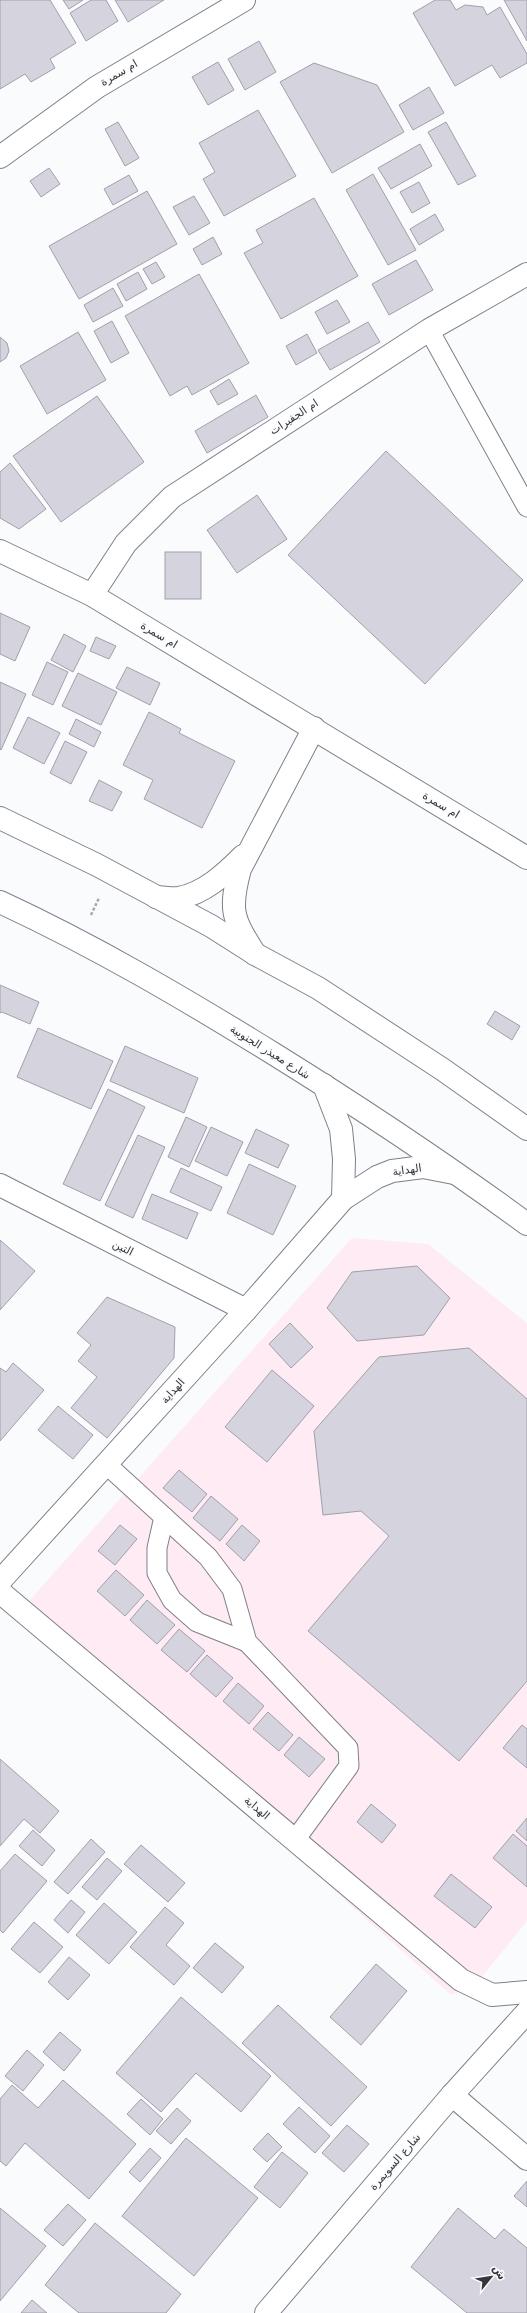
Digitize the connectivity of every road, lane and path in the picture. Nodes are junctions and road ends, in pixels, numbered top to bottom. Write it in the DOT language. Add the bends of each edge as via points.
graph roads {
  1 [pos="244,0"];
  2 [pos="0,157"];
  3 [pos="527,274"];
  4 [pos="429,330"];
  5 [pos="527,507"];
  6 [pos="0,551"];
  7 [pos="92,595"];
  8 [pos="314,728"];
  9 [pos="0,818"];
  10 [pos="248,850"];
  11 [pos="527,858"];
  12 [pos="112,873"];
  13 [pos="156,897"];
  14 [pos="0,902"];
  15 [pos="78,941"];
  16 [pos="255,954"];
  17 [pos="324,1085"];
  18 [pos="527,1129"];
  19 [pos="454,1172"];
  20 [pos="0,1185"];
  21 [pos="343,1199"];
  22 [pos="527,1224"];
  23 [pos="246,1310"];
  24 [pos="106,1464"];
  25 [pos="164,1517"];
  26 [pos="0,1580"];
  27 [pos="0,1592"];
  28 [pos="247,1642"];
  29 [pos="294,1840"];
  30 [pos="527,1992"];
  31 [pos="527,2012"];
  32 [pos="452,2095"];
  33 [pos="527,2159"];
  34 [pos="266,2313"];
  1 -- 2 [label="street, ام سمرة" via="97,86"];
  3 -- 4 [label="street, ام الجفيرات"];
  4 -- 5 [label="lane"];
  4 -- 7 [label="street, ام الجفيرات" via="172,497 126,543"];
  6 -- 7 [label="street, ام سمرة"];
  7 -- 8 [label="street, ام سمرة"];
  8 -- 10 [label="street"];
  8 -- 11 [label="street, ام سمرة"];
  9 -- 12 [label="street"];
  10 -- 13 [label="street" via="227,873 200,890 178,898"];
  10 -- 16 [label="street" via="235,888 233,911 238,927"];
  12 -- 13 [label="street"];
  12 -- 15 [label="path"];
  13 -- 16 [label="street" via="211,926"];
  14 -- 15 [label="street, شارع معيذر الجنوبية"];
  15 -- 17 [label="street, شارع معيذر الجنوبية" via="133,969"];
  16 -- 18 [label="street" via="318,988 442,1069"];
  17 -- 19 [label="street, شارع معيذر الجنوبية" via="373,1115"];
  17 -- 21 [label="street" via="341,1129 344,1159"];
  19 -- 21 [label="street, الهداية" via="423,1167 392,1172 377,1177"];
  19 -- 22 [label="street, شارع معيذر الجنوبية"];
  20 -- 23 [label="street, التين"];
  21 -- 23 [label="street, الهداية"];
  23 -- 24 [label="street, الهداية"];
  24 -- 25 [label="lane"];
  24 -- 26 [label="street, الهداية"];
  25 -- 28 [label="lane" via="208,1557 232,1589"];
  25 -- 28 [label="lane" via="157,1548 157,1574 172,1600 197,1622"];
  27 -- 29 [label="street, الهداية"];
  28 -- 29 [label="lane" via="348,1748 349,1766"];
  29 -- 30 [label="street, الهداية" via="461,1980 492,1995"];
  31 -- 32 [label="street, شارع السويمرة"];
  32 -- 33 [label="street"];
  32 -- 34 [label="street, شارع السويمرة"];
}
